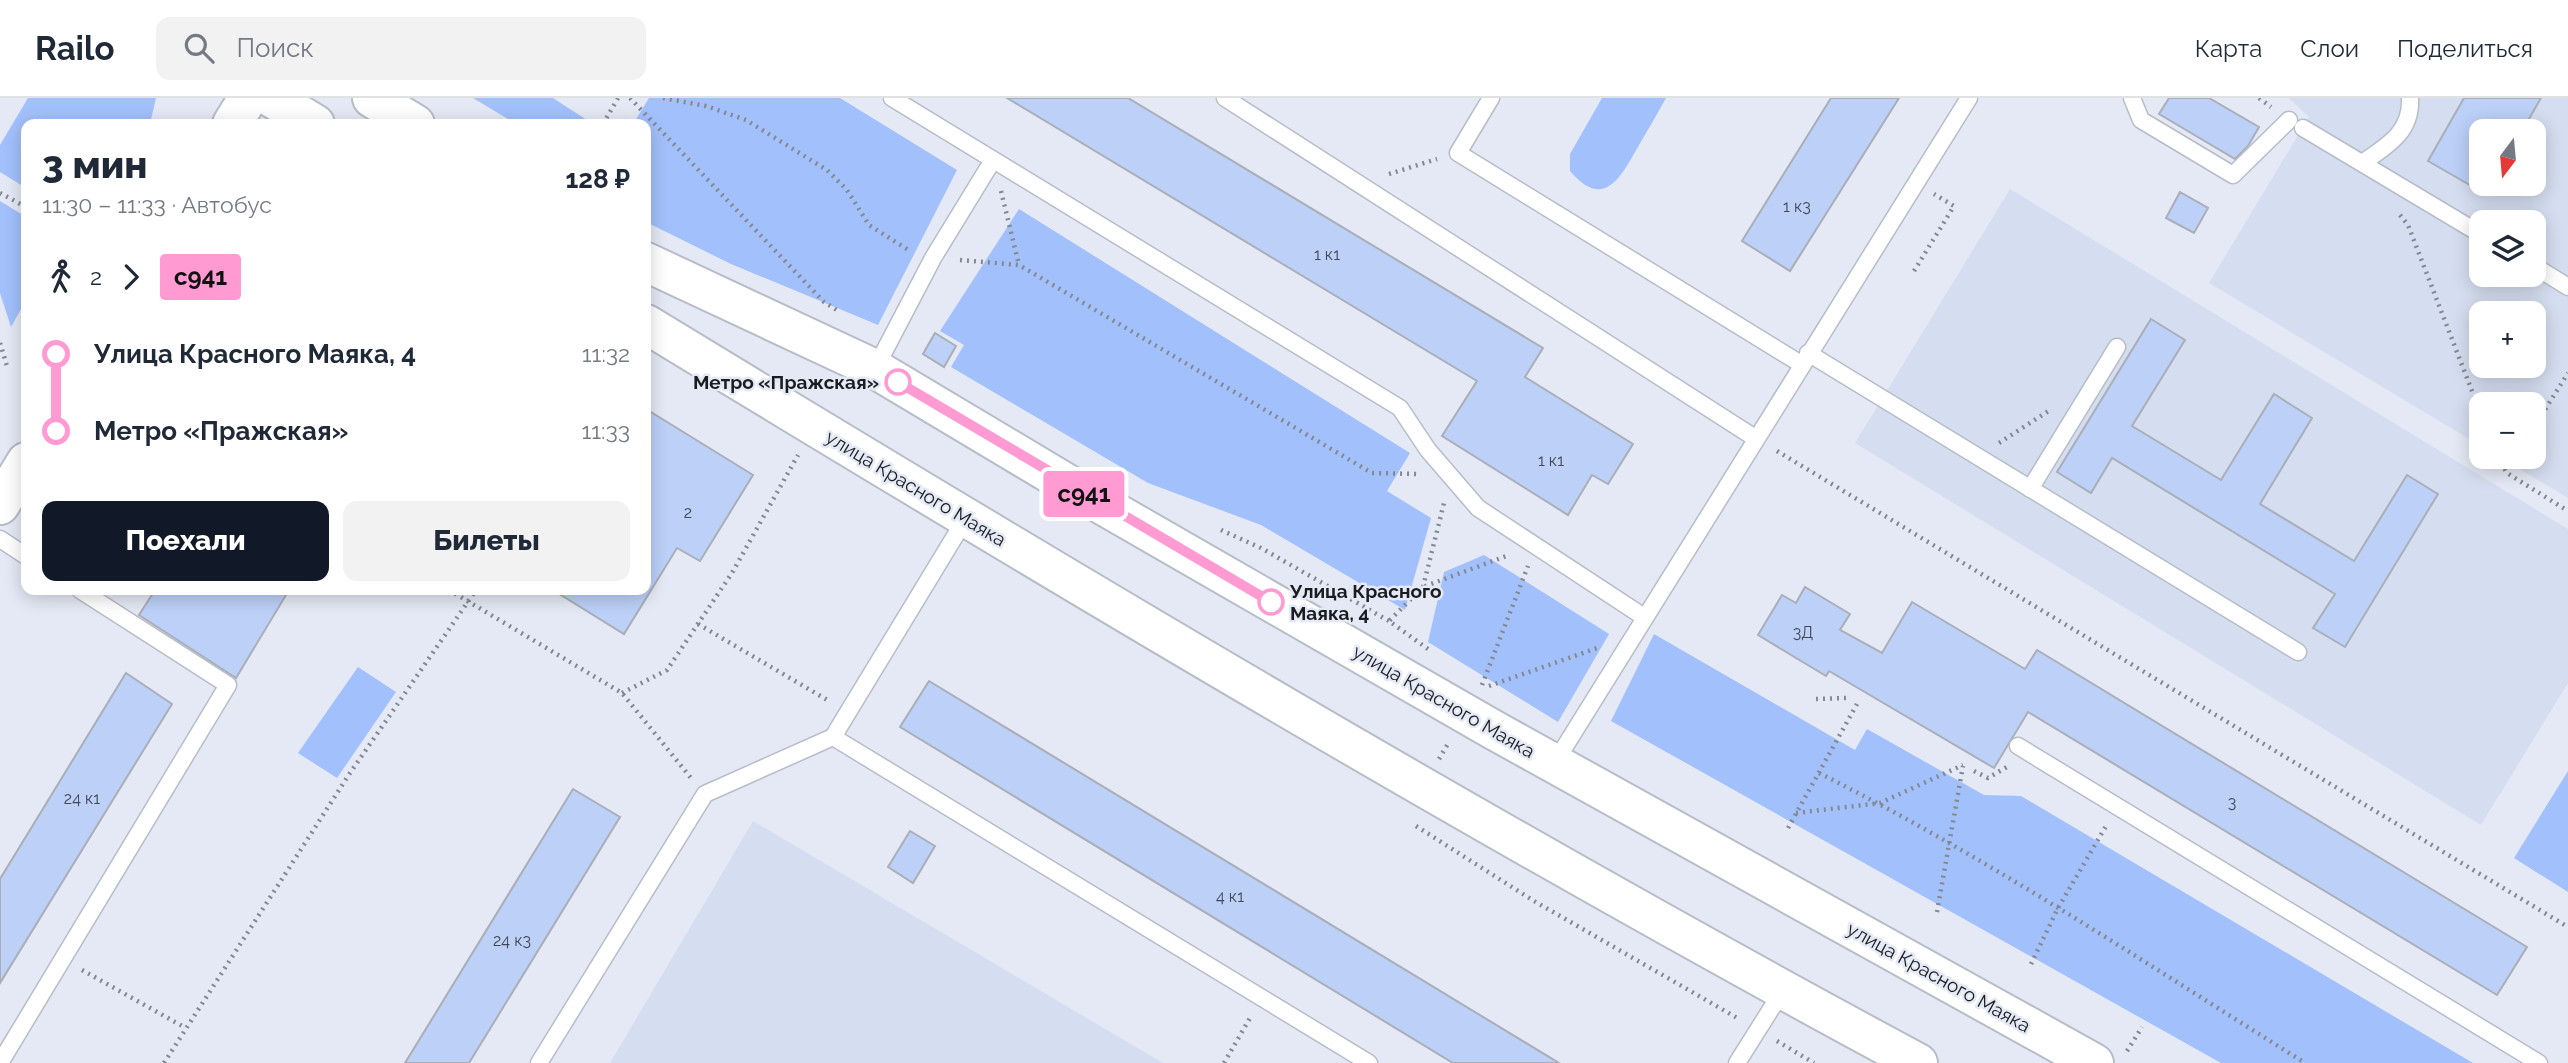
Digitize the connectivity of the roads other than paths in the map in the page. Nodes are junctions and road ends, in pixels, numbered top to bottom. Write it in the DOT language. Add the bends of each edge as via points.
graph roads {
  1 [pos="248,98"];
  2 [pos="272,98"];
  3 [pos="372,98"];
  4 [pos="892,98"];
  5 [pos="1225,98"];
  6 [pos="1492,98"];
  7 [pos="1969,98"];
  8 [pos="2133,98"];
  9 [pos="2410,98"];
  10 [pos="235,119"];
  11 [pos="307,119"];
  12 [pos="407,119"];
  13 [pos="993,160"];
  14 [pos="2362,163"];
  15 [pos="2469,227"];
  16 [pos="651,264"];
  17 [pos="2546,273"];
  18 [pos="2568,286"];
  19 [pos="651,327"];
  20 [pos="2117,347"];
  21 [pos="1804,359"];
  22 [pos="875,369"];
  23 [pos="1755,438"];
  24 [pos="21,470"];
  25 [pos="2031,489"];
  26 [pos="0,505"];
  27 [pos="965,518"];
  28 [pos="0,539"];
  29 [pos="21,553"];
  30 [pos="88,595"];
  31 [pos="1644,617"];
  32 [pos="2298,652"];
  33 [pos="832,737"];
  34 [pos="2018,746"];
  35 [pos="1554,764"];
  36 [pos="1783,990"];
  37 [pos="2109,1061"];
  38 [pos="1,1063"];
  39 [pos="539,1063"];
  40 [pos="1369,1063"];
  41 [pos="1737,1063"];
  42 [pos="1918,1063"];
  43 [pos="2539,1063"];
  1 -- 10 [label="street"];
  2 -- 11 [label="street"];
  3 -- 12 [label="street"];
  4 -- 13 [label="lane"];
  5 -- 23 [label="lane"];
  6 -- 21 [label="lane" via="1458,153"];
  7 -- 21 [label="lane"];
  8 -- 14 [label="lane" via="2141,120 2233,175 2296,124"];
  9 -- 14 [label="lane" via="2403,131"];
  13 -- 22 [label="lane" via="933,258"];
  13 -- 31 [label="lane" via="1401,408 1428,450 1478,508"];
  14 -- 15 [label="lane"];
  16 -- 22 [label="street, улица Красного Маяка"];
  17 -- 18 [label="lane"];
  19 -- 27 [label="street, улица Красного Маяка"];
  20 -- 25 [label="lane"];
  21 -- 23 [label="lane"];
  21 -- 25 [label="lane"];
  22 -- 35 [label="street, улица Красного Маяка"];
  23 -- 31 [label="lane"];
  24 -- 26 [label="street"];
  25 -- 32 [label="lane"];
  27 -- 33 [label="lane"];
  27 -- 36 [label="street, улица Красного Маяка" via="1422,786"];
  28 -- 29 [label="lane"];
  30 -- 38 [label="lane" via="228,685"];
  31 -- 35 [label="lane"];
  33 -- 39 [label="lane" via="705,794"];
  33 -- 40 [label="lane"];
  34 -- 43 [label="lane"];
  35 -- 37 [label="street, улица Красного Маяка"];
  36 -- 41 [label="lane"];
  36 -- 42 [label="street, улица Красного Маяка"];
}
